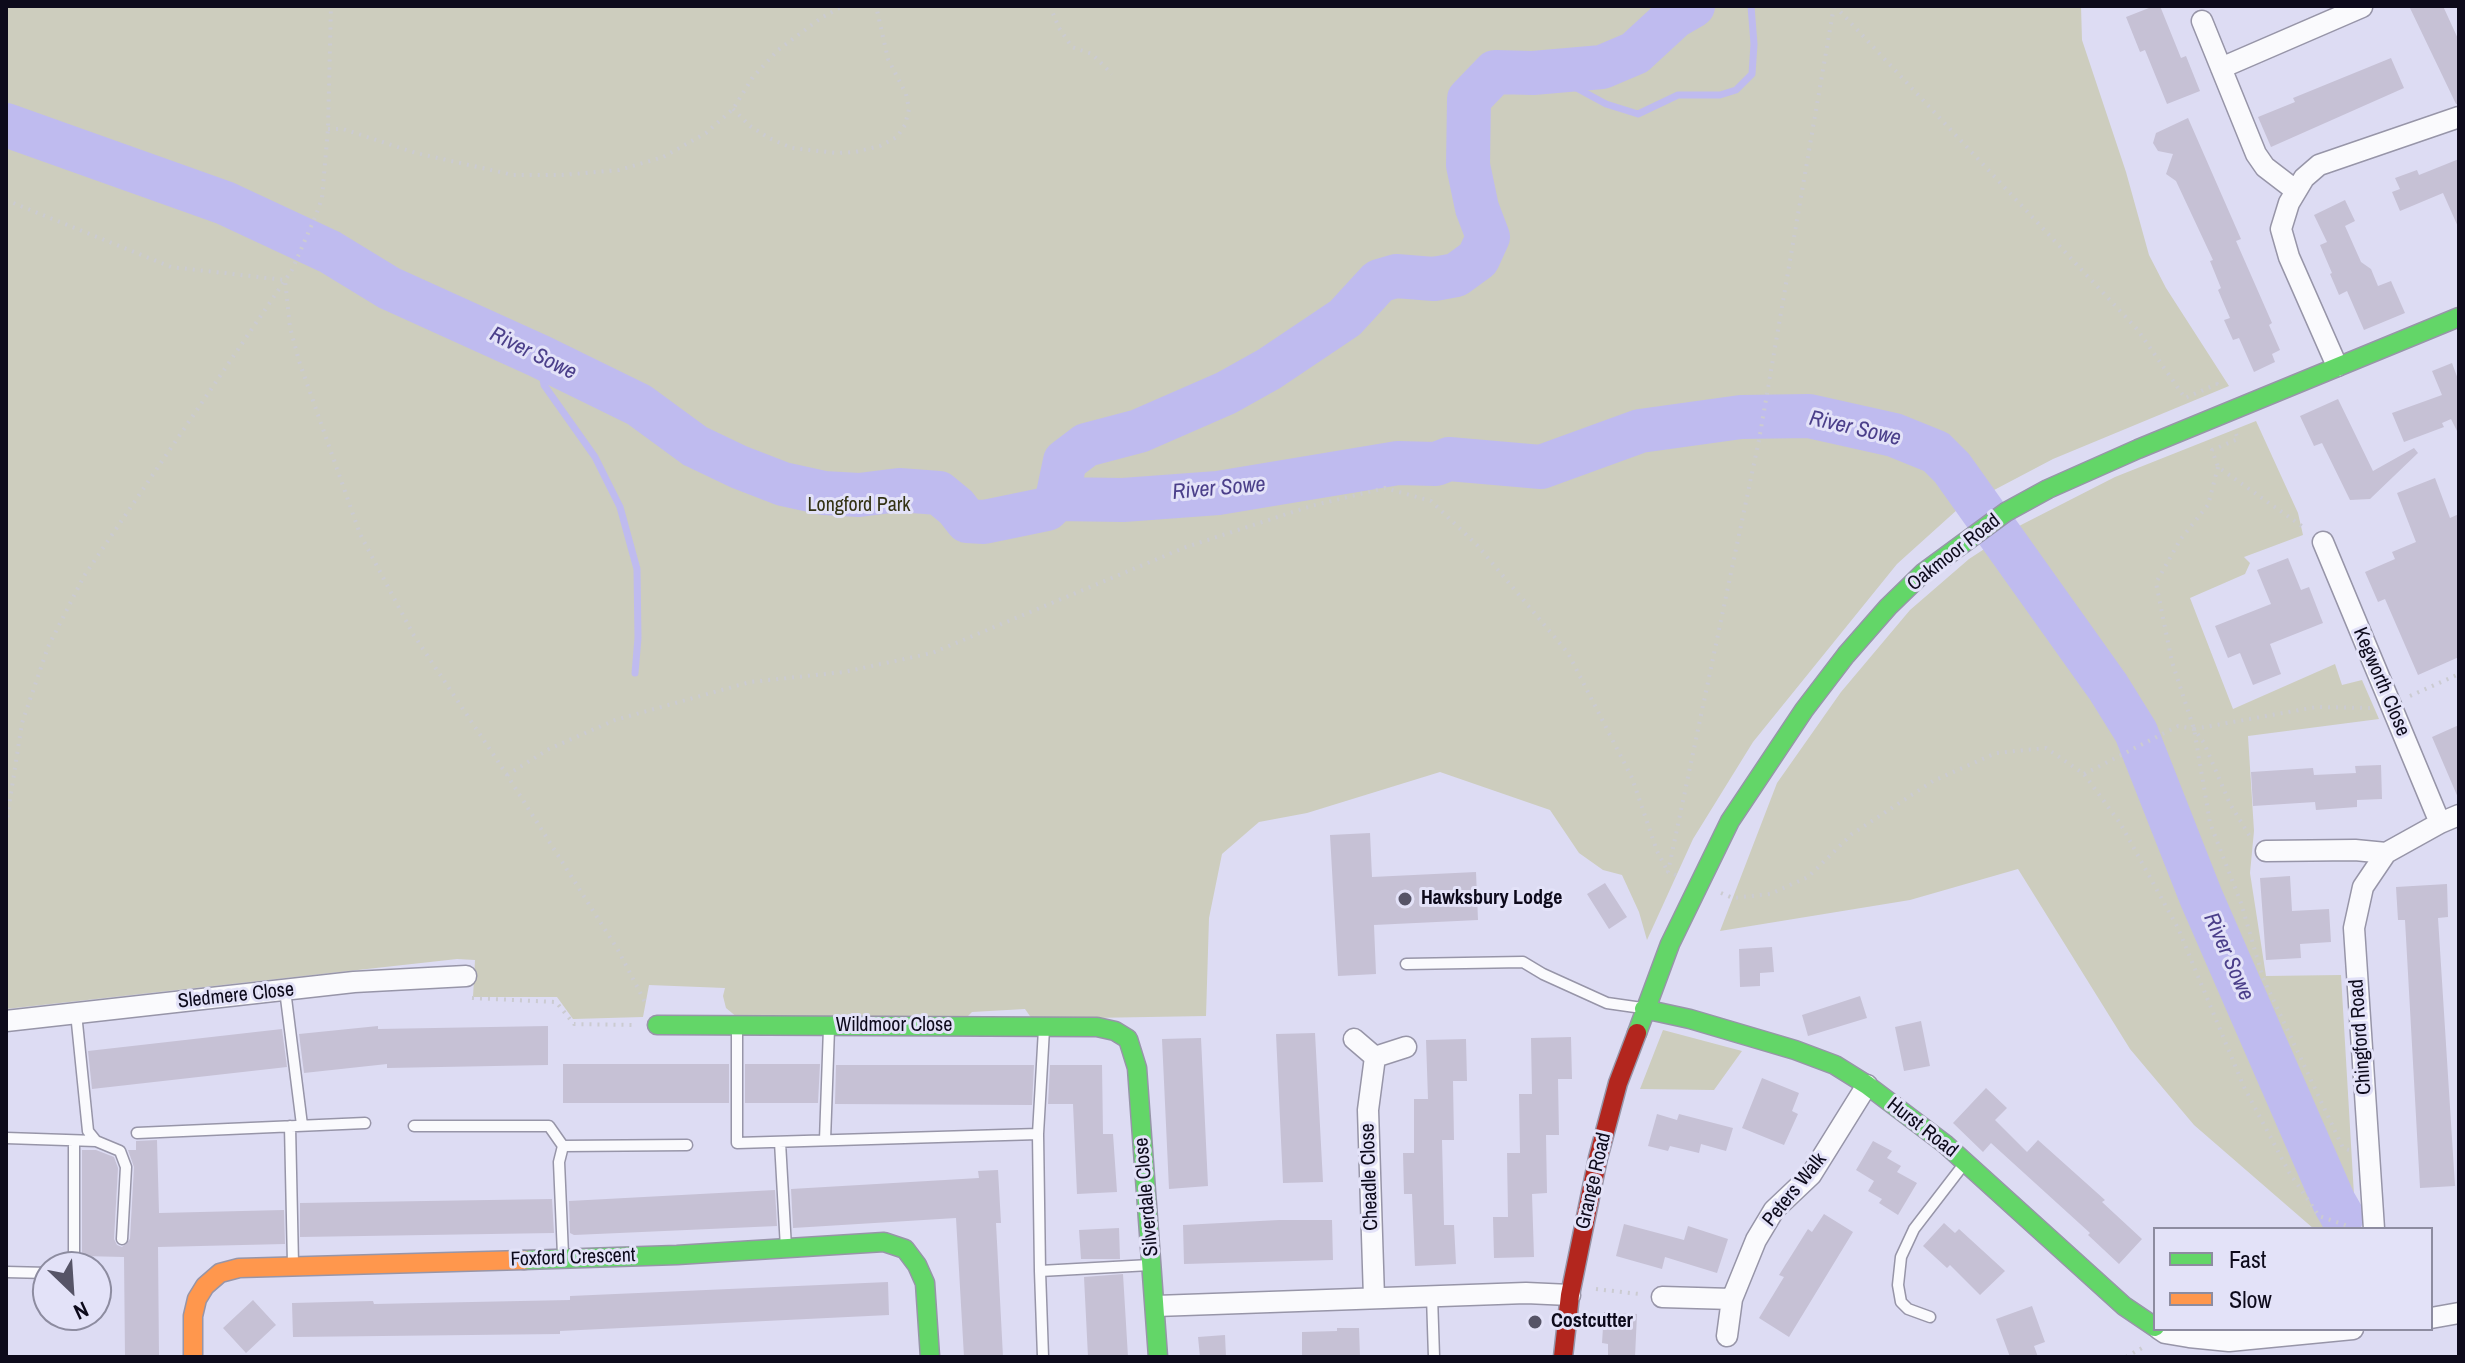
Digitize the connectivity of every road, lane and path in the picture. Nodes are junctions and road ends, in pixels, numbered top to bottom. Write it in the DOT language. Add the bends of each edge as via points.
graph roads {
  1 [pos="331,6"];
  2 [pos="843,6"];
  3 [pos="876,6"];
  4 [pos="1050,6"];
  5 [pos="1835,6"];
  6 [pos="2362,7"];
  7 [pos="2202,21"];
  8 [pos="2221,68"];
  9 [pos="1112,74"];
  10 [pos="733,109"];
  11 [pos="2459,117"];
  12 [pos="328,129"];
  13 [pos="2295,190"];
  14 [pos="6,200"];
  15 [pos="285,280"];
  16 [pos="2459,317"];
  17 [pos="2337,366"];
  18 [pos="2228,412"];
  19 [pos="2218,467"];
  20 [pos="2323,542"];
  21 [pos="2459,674"];
  22 [pos="2390,703"];
  23 [pos="2194,729"];
  24 [pos="2084,774"];
  25 [pos="507,775"];
  26 [pos="2449,819"];
  27 [pos="6,825"];
  28 [pos="2266,851"];
  29 [pos="2386,853"];
  30 [pos="1668,872"];
  31 [pos="1698,884"];
  32 [pos="1406,964"];
  33 [pos="466,976"];
  34 [pos="285,990"];
  35 [pos="1644,1009"];
  36 [pos="76,1013"];
  37 [pos="6,1021"];
  38 [pos="657,1025"];
  39 [pos="737,1026"];
  40 [pos="829,1026"];
  41 [pos="1044,1027"];
  42 [pos="1128,1039"];
  43 [pos="1354,1039"];
  44 [pos="1406,1047"];
  45 [pos="1375,1057"];
  46 [pos="1867,1085"];
  47 [pos="365,1123"];
  48 [pos="296,1126"];
  49 [pos="414,1126"];
  50 [pos="137,1133"];
  51 [pos="1038,1134"];
  52 [pos="6,1138"];
  53 [pos="825,1140"];
  54 [pos="74,1141"];
  55 [pos="96,1141"];
  56 [pos="780,1142"];
  57 [pos="687,1145"];
  58 [pos="563,1146"];
  59 [pos="2370,1158"];
  60 [pos="1965,1162"];
  61 [pos="2355,1227"];
  62 [pos="2374,1227"];
  63 [pos="122,1239"];
  64 [pos="786,1249"];
  65 [pos="74,1251"];
  66 [pos="564,1259"];
  67 [pos="1152,1265"];
  68 [pos="293,1266"];
  69 [pos="1040,1271"];
  70 [pos="6,1272"];
  71 [pos="32,1273"];
  72 [pos="1571,1290"];
  73 [pos="1432,1296"];
  74 [pos="1662,1297"];
  75 [pos="1374,1298"];
  76 [pos="1732,1299"];
  77 [pos="1156,1306"];
  78 [pos="2459,1313"];
  79 [pos="1930,1317"];
  80 [pos="2433,1318"];
  81 [pos="2153,1325"];
  82 [pos="2162,1331"];
  83 [pos="2341,1331"];
  84 [pos="1727,1336"];
  85 [pos="2230,1349"];
  86 [pos="193,1357"];
  87 [pos="930,1357"];
  88 [pos="1043,1357"];
  89 [pos="1158,1357"];
  90 [pos="1434,1357"];
  91 [pos="1563,1357"];
  1 -- 12 [label="path"];
  2 -- 10 [label="path" via="778,50"];
  3 -- 10 [label="path" via="888,59 909,109 897,137 855,152 792,148 750,126"];
  4 -- 9 [label="path" via="1072,47 1092,54"];
  5 -- 18 [label="path" via="2137,329 2185,398 2217,384"];
  5 -- 30 [label="path" via="1759,440"];
  6 -- 8 [label="street"];
  7 -- 8 [label="street"];
  8 -- 13 [label="street" via="2256,154"];
  10 -- 12 [label="path" via="706,133 663,157 619,170 562,175 513,175"];
  11 -- 13 [label="street" via="2328,161"];
  12 -- 15 [label="path" via="322,198"];
  13 -- 17 [label="street" via="2281,229"];
  14 -- 15 [label="path" via="171,267"];
  15 -- 25 [label="path" via="299,361 360,534 413,634"];
  15 -- 27 [label="path" via="84,576 48,647 22,723"];
  16 -- 17 [label="street, Oakmoor Road"];
  17 -- 18 [label="street, Oakmoor Road"];
  18 -- 19 [label="path" via="2238,439 2212,450"];
  18 -- 31 [label="street, Oakmoor Road" via="2088,470 2006,512 1923,573 1846,655 1765,766"];
  19 -- 20 [label="path"];
  19 -- 23 [label="path" via="2208,505 2156,583 2172,662"];
  20 -- 22 [label="street, Kegworth Close"];
  21 -- 22 [label="path"];
  22 -- 23 [label="path" via="2366,709 2316,707"];
  22 -- 26 [label="street, Kegworth Close"];
  23 -- 24 [label="path" via="2178,726"];
  23 -- 28 [label="path" via="2247,834"];
  23 -- 59 [label="path" via="2210,823 2263,978 2343,1148"];
  24 -- 31 [label="path" via="2046,748 1996,753 1933,781 1852,834 1808,877 1770,894 1733,898"];
  24 -- 61 [label="path" via="2120,823 2178,928 2244,1087 2289,1172 2319,1216"];
  25 -- 30 [label="path" via="549,749 615,720 750,682 844,672 932,653 1186,547 1385,488 1431,501 1477,545 1568,653 1632,778"];
  25 -- 38 [label="path" via="618,950"];
  26 -- 29 [label="street, Chingford Road"];
  28 -- 29 [label="street"];
  29 -- 59 [label="street, Chingford Road" via="2363,887 2354,928"];
  30 -- 31 [label="path"];
  31 -- 35 [label="street, Oakmoor Road"];
  32 -- 35 [label="lane" via="1523,962 1607,1003"];
  33 -- 34 [label="street, Sledmere Close"];
  33 -- 38 [label="path" via="465,998 556,1002 574,1024"];
  34 -- 36 [label="street, Sledmere Close"];
  34 -- 48 [label="lane"];
  35 -- 46 [label="street, Hurst Road" via="1795,1050"];
  35 -- 72 [label="street, Grange Road" via="1598,1158"];
  36 -- 37 [label="street, Sledmere Close"];
  36 -- 55 [label="lane" via="88,1131"];
  38 -- 39 [label="street, Wildmoor Close"];
  39 -- 40 [label="street, Wildmoor Close"];
  39 -- 56 [label="lane" via="737,1143"];
  40 -- 41 [label="street, Wildmoor Close"];
  40 -- 53 [label="lane"];
  41 -- 42 [label="street, Wildmoor Close" via="1097,1027"];
  41 -- 51 [label="lane"];
  42 -- 67 [label="street, Silverdale Close" via="1137,1068"];
  43 -- 45 [label="street"];
  44 -- 45 [label="street"];
  45 -- 75 [label="street, Cheadle Close" via="1368,1110"];
  46 -- 60 [label="street, Hurst Road"];
  46 -- 76 [label="street, Peters Walk" via="1811,1175 1774,1210"];
  47 -- 48 [label="lane"];
  48 -- 50 [label="lane"];
  48 -- 68 [label="lane"];
  49 -- 58 [label="lane" via="549,1126"];
  51 -- 53 [label="lane"];
  51 -- 69 [label="lane"];
  52 -- 54 [label="lane"];
  53 -- 56 [label="lane"];
  54 -- 55 [label="lane"];
  54 -- 65 [label="lane"];
  55 -- 63 [label="lane" via="124,1158"];
  56 -- 64 [label="lane"];
  57 -- 58 [label="lane"];
  58 -- 66 [label="lane" via="559,1162"];
  59 -- 62 [label="street, Chingford Road"];
  60 -- 79 [label="lane" via="1914,1229 1901,1257 1901,1302"];
  60 -- 81 [label="street, Hurst Road" via="2124,1306"];
  64 -- 66 [label="street, Foxford Crescent"];
  64 -- 87 [label="street, Foxford Crescent" via="884,1242 905,1249 925,1283"];
  66 -- 68 [label="street, Foxford Crescent"];
  67 -- 69 [label="lane"];
  67 -- 77 [label="street, Silverdale Close"];
  68 -- 86 [label="street, Foxford Crescent" via="239,1268 220,1273 205,1286 193,1316"];
  69 -- 88 [label="lane"];
  70 -- 71 [label="lane"];
  72 -- 73 [label="street"];
  72 -- 74 [label="path"];
  72 -- 91 [label="street, Grange Road"];
  73 -- 75 [label="street"];
  73 -- 90 [label="lane"];
  74 -- 76 [label="street"];
  75 -- 77 [label="street"];
  76 -- 84 [label="street, Peters Walk"];
  77 -- 89 [label="street, Silverdale Close"];
  78 -- 80 [label="street"];
  82 -- 85 [label="street, Hurst Road"];
  83 -- 85 [label="street, Hurst Road"];
}
